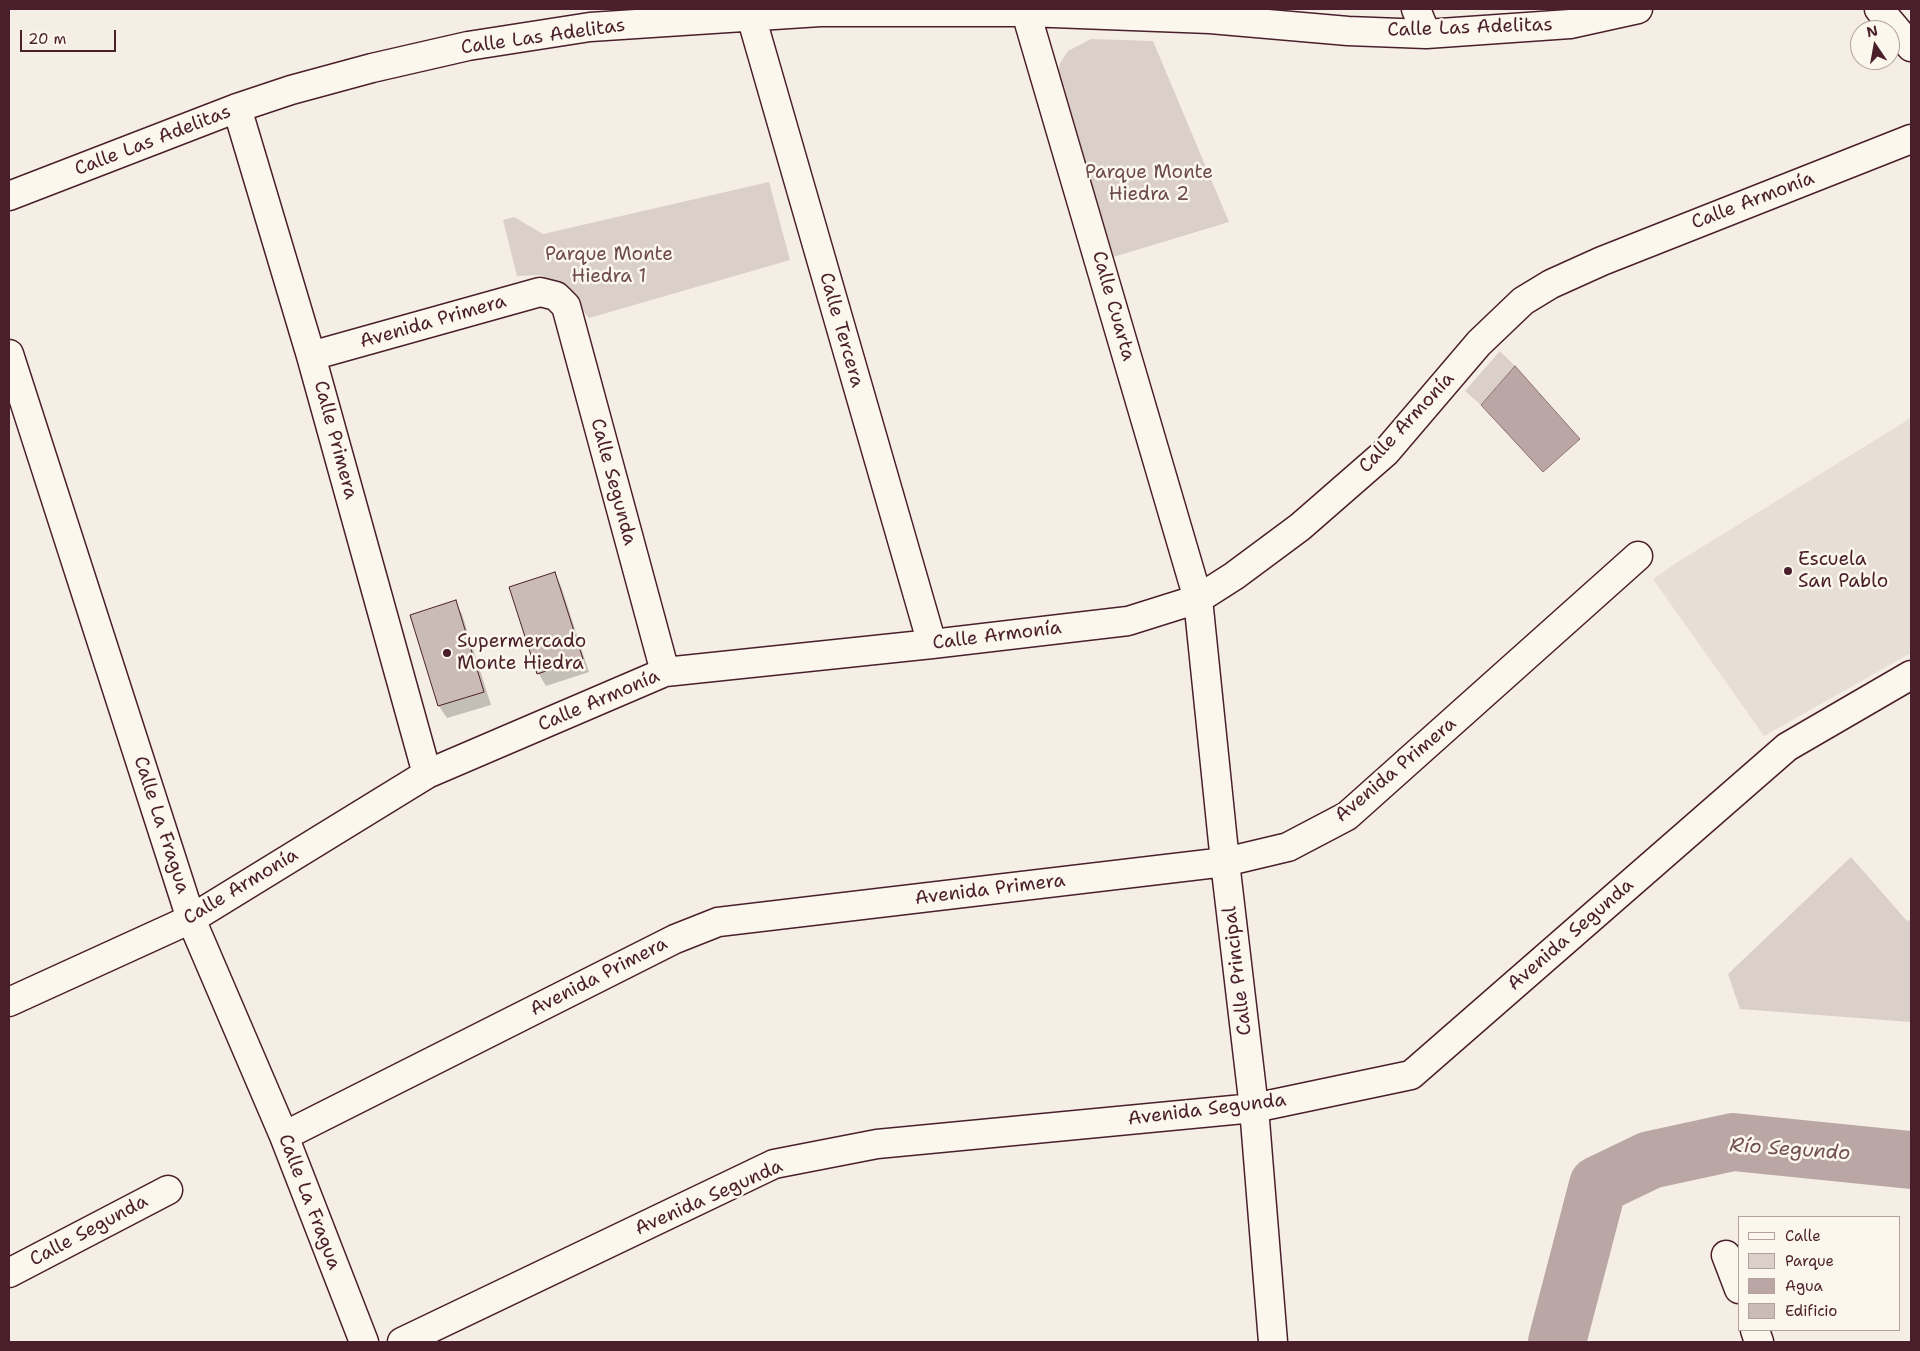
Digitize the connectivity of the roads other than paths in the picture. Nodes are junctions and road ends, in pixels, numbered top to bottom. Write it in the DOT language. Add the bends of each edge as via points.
graph roads {
  1 [pos="1416,9"];
  2 [pos="1638,9"];
  3 [pos="1879,9"];
  4 [pos="1026,11"];
  5 [pos="750,13"];
  6 [pos="587,18"];
  7 [pos="1426,34"];
  8 [pos="1911,48"];
  9 [pos="237,108"];
  10 [pos="1911,140"];
  11 [pos="9,196"];
  12 [pos="556,296"];
  13 [pos="9,354"];
  14 [pos="311,356"];
  15 [pos="1638,556"];
  16 [pos="1198,599"];
  17 [pos="932,644"];
  18 [pos="665,672"];
  19 [pos="1911,675"];
  20 [pos="427,774"];
  21 [pos="1225,862"];
  22 [pos="191,918"];
  23 [pos="9,1002"];
  24 [pos="1254,1108"];
  25 [pos="284,1136"];
  26 [pos="168,1190"];
  27 [pos="1726,1255"];
  28 [pos="9,1273"];
  29 [pos="1738,1286"];
  30 [pos="364,1342"];
  31 [pos="402,1342"];
  32 [pos="1273,1342"];
  1 -- 7 [label="street"];
  2 -- 7 [label="street, Calle Las Adelitas" via="1570,24"];
  3 -- 8 [label="street"];
  4 -- 5 [label="street, Calle Las Adelitas"];
  4 -- 7 [label="street, Calle Las Adelitas" via="1210,19"];
  4 -- 16 [label="street, Calle Cuarta"];
  5 -- 6 [label="street, Calle Las Adelitas"];
  5 -- 17 [label="street, Calle Tercera"];
  6 -- 9 [label="street, Calle Las Adelitas" via="372,68"];
  9 -- 11 [label="street, Calle Las Adelitas"];
  9 -- 14 [label="street, Calle Primera"];
  10 -- 16 [label="street, Calle Armonía" via="1602,261 1551,284 1523,301 1479,343 1386,452 1300,527"];
  12 -- 14 [label="street, Avenida Primera" via="540,292"];
  12 -- 18 [label="street, Calle Segunda" via="566,306"];
  13 -- 22 [label="street, Calle La Fragua"];
  14 -- 20 [label="street, Calle Primera"];
  15 -- 21 [label="street, Avenida Primera" via="1347,816 1288,847"];
  16 -- 17 [label="street, Calle Armonía" via="1128,621"];
  16 -- 21 [label="street, Calle Principal"];
  17 -- 18 [label="street, Calle Armonía"];
  18 -- 20 [label="street, Calle Armonía"];
  19 -- 24 [label="street, Avenida Segunda" via="1787,747 1411,1075"];
  20 -- 22 [label="street, Calle Armonía"];
  21 -- 24 [label="street, Calle Principal"];
  21 -- 25 [label="street, Avenida Primera" via="718,922 675,939"];
  22 -- 23 [label="street, Calle Armonía"];
  22 -- 25 [label="street, Calle La Fragua"];
  24 -- 31 [label="street, Avenida Segunda" via="877,1144 774,1164"];
  24 -- 32 [label="street, Calle Principal"];
  25 -- 30 [label="street, Calle La Fragua"];
  26 -- 28 [label="street, Calle Segunda"];
  27 -- 29 [label="street"];
}
